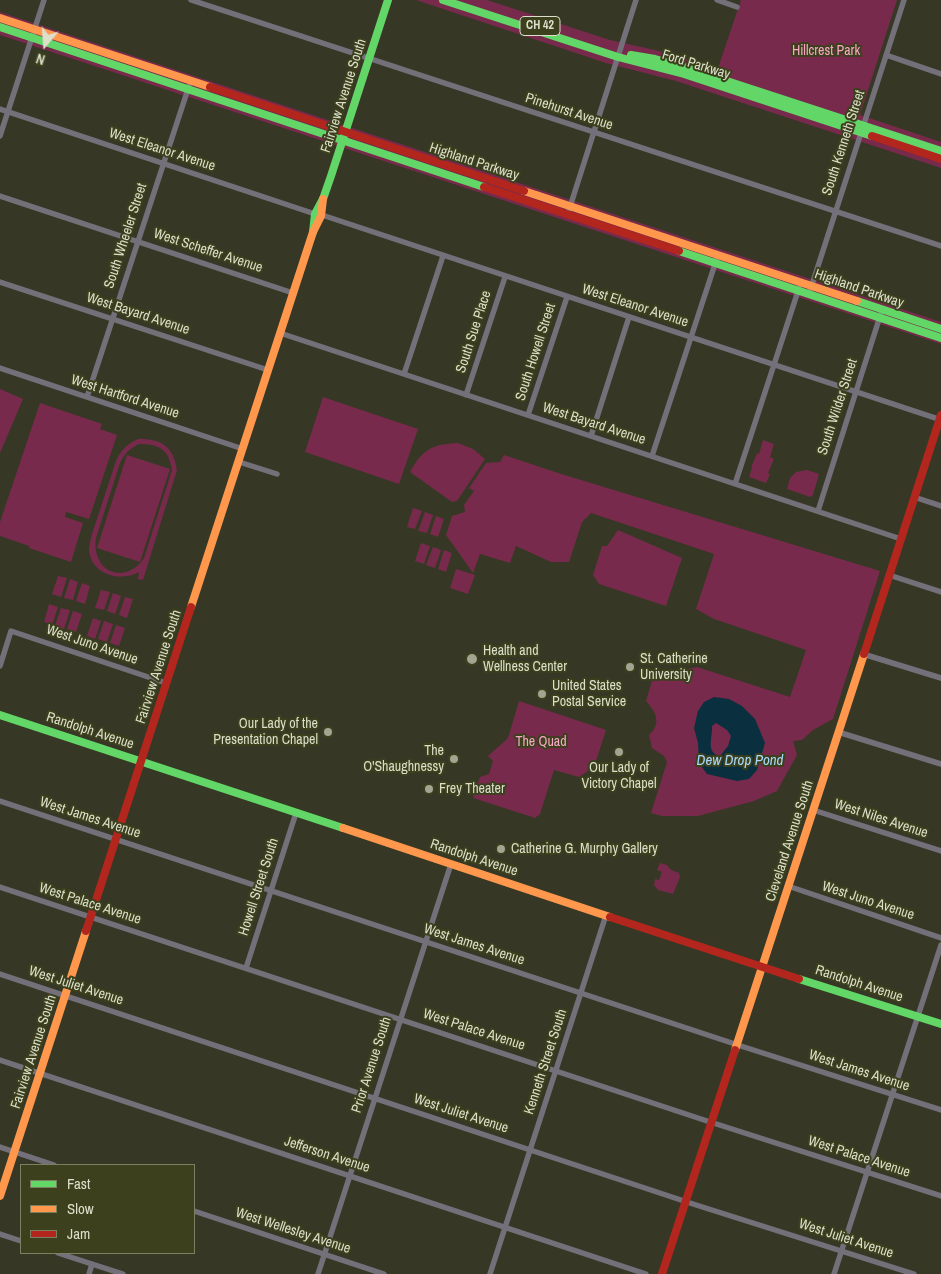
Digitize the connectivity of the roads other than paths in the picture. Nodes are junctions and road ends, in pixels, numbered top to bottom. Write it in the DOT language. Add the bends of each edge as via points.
graph roads {
  1 [pos="44,0"];
  2 [pos="190,0"];
  3 [pos="388,0"];
  4 [pos="443,0"];
  5 [pos="461,0"];
  6 [pos="636,0"];
  7 [pos="717,0"];
  8 [pos="904,0"];
  9 [pos="737,7"];
  10 [pos="0,18"];
  11 [pos="0,27"];
  12 [pos="33,34"];
  13 [pos="619,54"];
  14 [pos="886,55"];
  15 [pos="369,59"];
  16 [pos="941,74"];
  17 [pos="189,86"];
  18 [pos="0,109"];
  19 [pos="8,112"];
  20 [pos="862,129"];
  21 [pos="593,133"];
  22 [pos="0,136"];
  23 [pos="344,136"];
  24 [pos="941,151"];
  25 [pos="941,159"];
  26 [pos="163,163"];
  27 [pos="0,196"];
  28 [pos="568,210"];
  29 [pos="835,212"];
  30 [pos="319,214"];
  31 [pos="138,242"];
  32 [pos="941,246"];
  33 [pos="443,256"];
  34 [pos="717,259"];
  35 [pos="504,276"];
  36 [pos="0,282"];
  37 [pos="801,282"];
  38 [pos="812,286"];
  39 [pos="798,290"];
  40 [pos="293,293"];
  41 [pos="809,294"];
  42 [pos="567,297"];
  43 [pos="881,314"];
  44 [pos="629,317"];
  45 [pos="112,319"];
  46 [pos="941,329"];
  47 [pos="280,333"];
  48 [pos="692,338"];
  49 [pos="941,338"];
  50 [pos="774,364"];
  51 [pos="0,368"];
  52 [pos="268,370"];
  53 [pos="404,374"];
  54 [pos="856,392"];
  55 [pos="466,395"];
  56 [pos="87,397"];
  57 [pos="528,415"];
  58 [pos="941,418"];
  59 [pos="591,436"];
  60 [pos="243,449"];
  61 [pos="652,456"];
  62 [pos="239,462"];
  63 [pos="277,474"];
  64 [pos="736,484"];
  65 [pos="914,497"];
  66 [pos="941,506"];
  67 [pos="818,511"];
  68 [pos="901,539"];
  69 [pos="889,575"];
  70 [pos="941,592"];
  71 [pos="863,654"];
  72 [pos="0,666"];
  73 [pos="941,678"];
  74 [pos="166,683"];
  75 [pos="0,714"];
  76 [pos="838,732"];
  77 [pos="141,761"];
  78 [pos="941,764"];
  79 [pos="0,801"];
  80 [pos="813,810"];
  81 [pos="296,813"];
  82 [pos="116,840"];
  83 [pos="941,851"];
  84 [pos="451,864"];
  85 [pos="788,886"];
  86 [pos="0,887"];
  87 [pos="271,891"];
  88 [pos="606,915"];
  89 [pos="91,917"];
  90 [pos="941,938"];
  91 [pos="426,942"];
  92 [pos="941,945"];
  93 [pos="762,966"];
  94 [pos="246,968"];
  95 [pos="0,974"];
  96 [pos="581,993"];
  97 [pos="65,995"];
  98 [pos="918,1016"];
  99 [pos="400,1019"];
  100 [pos="941,1024"];
  101 [pos="736,1044"];
  102 [pos="0,1060"];
  103 [pos="556,1071"];
  104 [pos="40,1074"];
  105 [pos="892,1094"];
  106 [pos="375,1098"];
  107 [pos="941,1110"];
  108 [pos="711,1122"];
  109 [pos="0,1147"];
  110 [pos="530,1150"];
  111 [pos="14,1152"];
  112 [pos="51,1164"];
  113 [pos="867,1172"];
  114 [pos="350,1176"];
  115 [pos="0,1196"];
  116 [pos="941,1196"];
  117 [pos="686,1201"];
  118 [pos="195,1211"];
  119 [pos="506,1228"];
  120 [pos="0,1234"];
  121 [pos="20,1241"];
  122 [pos="842,1251"];
  123 [pos="61,1254"];
  124 [pos="324,1254"];
  125 [pos="92,1264"];
  126 [pos="89,1274"];
  127 [pos="123,1274"];
  128 [pos="318,1274"];
  129 [pos="384,1274"];
  130 [pos="490,1274"];
  131 [pos="646,1274"];
  132 [pos="662,1274"];
  133 [pos="834,1274"];
  134 [pos="914,1274"];
  1 -- 12 [label="street"];
  2 -- 15 [label="street, Pinehurst Avenue"];
  3 -- 15 [label="street, Fairview Avenue South"];
  4 -- 13 [label="street, Ford Parkway / CH 42"];
  5 -- 13 [label="street, Ford Parkway / CH 42"];
  6 -- 13 [label="street"];
  7 -- 9 [label="street"];
  8 -- 14 [label="street, South Kenneth Street"];
  10 -- 12 [label="street, Highland Parkway"];
  11 -- 12 [label="street, Highland Parkway"];
  12 -- 17 [label="street, Highland Parkway"];
  12 -- 19 [label="street"];
  13 -- 20 [label="street, Ford Parkway / CH 42" via="682,66"];
  13 -- 21 [label="street"];
  14 -- 16 [label="street"];
  14 -- 20 [label="street, South Kenneth Street"];
  15 -- 21 [label="street, Pinehurst Avenue"];
  15 -- 23 [label="street, Fairview Avenue South"];
  17 -- 23 [label="street, Highland Parkway"];
  17 -- 26 [label="street, South Wheeler Street"];
  18 -- 19 [label="street, West Eleanor Avenue"];
  19 -- 22 [label="street"];
  19 -- 26 [label="street, West Eleanor Avenue"];
  20 -- 24 [label="street, Ford Parkway / CH 42"];
  20 -- 25 [label="street, Ford Parkway / CH 42"];
  20 -- 29 [label="street, South Kenneth Street"];
  21 -- 28 [label="street"];
  21 -- 29 [label="street, Pinehurst Avenue"];
  23 -- 28 [label="street, Highland Parkway"];
  23 -- 30 [label="street, Fairview Avenue South"];
  26 -- 30 [label="street, West Eleanor Avenue"];
  26 -- 31 [label="street, South Wheeler Street"];
  27 -- 31 [label="street, West Scheffer Avenue"];
  28 -- 34 [label="street, Highland Parkway"];
  29 -- 32 [label="street, Pinehurst Avenue"];
  29 -- 38 [label="street, South Kenneth Street"];
  30 -- 33 [label="street, West Eleanor Avenue"];
  30 -- 40 [label="street, Fairview Avenue South"];
  31 -- 40 [label="street, West Scheffer Avenue"];
  31 -- 45 [label="street, South Wheeler Street"];
  33 -- 35 [label="street, West Eleanor Avenue"];
  33 -- 53 [label="street"];
  34 -- 37 [label="street, Highland Parkway"];
  34 -- 39 [label="street, Highland Parkway"];
  34 -- 48 [label="street"];
  35 -- 42 [label="street, West Eleanor Avenue"];
  35 -- 55 [label="street, South Sue Place"];
  36 -- 45 [label="street, West Bayard Avenue"];
  37 -- 38 [label="street, Highland Parkway"];
  37 -- 39 [label="street"];
  38 -- 41 [label="street, South Kenneth Street"];
  38 -- 43 [label="street, Highland Parkway"];
  39 -- 41 [label="street, Highland Parkway"];
  39 -- 50 [label="street"];
  40 -- 47 [label="street, Fairview Avenue South"];
  41 -- 43 [label="street, Highland Parkway"];
  42 -- 44 [label="street, West Eleanor Avenue"];
  42 -- 57 [label="street, South Howell Street"];
  43 -- 46 [label="street, Highland Parkway"];
  43 -- 49 [label="street, Highland Parkway"];
  43 -- 54 [label="street, South Wilder Street"];
  44 -- 48 [label="street, West Eleanor Avenue"];
  44 -- 59 [label="street"];
  45 -- 52 [label="street, West Bayard Avenue"];
  45 -- 56 [label="street, South Wheeler Street"];
  47 -- 52 [label="street, Fairview Avenue South"];
  47 -- 53 [label="street, West Bayard Avenue"];
  48 -- 50 [label="street, West Eleanor Avenue"];
  48 -- 61 [label="street"];
  50 -- 54 [label="street, West Eleanor Avenue"];
  50 -- 64 [label="street"];
  51 -- 56 [label="street, West Hartford Avenue"];
  52 -- 60 [label="street, Fairview Avenue South"];
  53 -- 55 [label="street, West Bayard Avenue"];
  54 -- 58 [label="street, West Eleanor Avenue"];
  54 -- 67 [label="street, South Wilder Street"];
  55 -- 57 [label="street, West Bayard Avenue"];
  56 -- 60 [label="street, West Hartford Avenue"];
  57 -- 59 [label="street, West Bayard Avenue"];
  58 -- 65 [label="street, Cleveland Avenue South"];
  59 -- 61 [label="street, West Bayard Avenue"];
  60 -- 62 [label="street, Fairview Avenue South"];
  61 -- 64 [label="street, West Bayard Avenue"];
  62 -- 63 [label="street"];
  62 -- 74 [label="street, Fairview Avenue South"];
  64 -- 67 [label="street, West Bayard Avenue"];
  65 -- 66 [label="street"];
  65 -- 68 [label="street, Cleveland Avenue South"];
  67 -- 68 [label="street, West Bayard Avenue"];
  68 -- 69 [label="street, Cleveland Avenue South"];
  69 -- 70 [label="street"];
  69 -- 71 [label="street, Cleveland Avenue South"];
  71 -- 73 [label="street"];
  71 -- 76 [label="street, Cleveland Avenue South"];
  72 -- 74 [label="street, West Juno Avenue" via="11,631"];
  74 -- 77 [label="street, Fairview Avenue South"];
  75 -- 77 [label="street, Randolph Avenue"];
  76 -- 78 [label="street"];
  76 -- 80 [label="street, Cleveland Avenue South"];
  77 -- 81 [label="street, Randolph Avenue"];
  77 -- 82 [label="street, Fairview Avenue South"];
  79 -- 82 [label="street, West James Avenue"];
  80 -- 83 [label="street, West Niles Avenue"];
  80 -- 85 [label="street, Cleveland Avenue South"];
  81 -- 84 [label="street, Randolph Avenue"];
  81 -- 87 [label="street, Howell Street South"];
  82 -- 87 [label="street, West James Avenue"];
  82 -- 89 [label="street, Fairview Avenue South"];
  84 -- 88 [label="street, Randolph Avenue"];
  84 -- 91 [label="street, Prior Avenue South"];
  85 -- 90 [label="street, West Juno Avenue"];
  85 -- 93 [label="street, Cleveland Avenue South"];
  86 -- 89 [label="street, West Palace Avenue"];
  87 -- 91 [label="street, West James Avenue"];
  87 -- 94 [label="street, Howell Street South"];
  88 -- 93 [label="street, Randolph Avenue"];
  88 -- 96 [label="street, Kenneth Street South"];
  89 -- 94 [label="street, West Palace Avenue"];
  89 -- 97 [label="street, Fairview Avenue South"];
  91 -- 96 [label="street, West James Avenue"];
  91 -- 99 [label="street, Prior Avenue South"];
  92 -- 98 [label="street"];
  93 -- 98 [label="street, Randolph Avenue"];
  93 -- 101 [label="street, Cleveland Avenue South"];
  94 -- 99 [label="street, West Palace Avenue"];
  95 -- 97 [label="street, West Juliet Avenue"];
  96 -- 101 [label="street, West James Avenue"];
  96 -- 103 [label="street, Kenneth Street South"];
  97 -- 104 [label="street, Fairview Avenue South"];
  97 -- 106 [label="street, West Juliet Avenue"];
  98 -- 100 [label="street, Randolph Avenue"];
  98 -- 105 [label="street"];
  99 -- 103 [label="street, West Palace Avenue"];
  99 -- 106 [label="street, Prior Avenue South"];
  101 -- 105 [label="street, West James Avenue"];
  101 -- 108 [label="street, Cleveland Avenue South"];
  102 -- 104 [label="street, Jefferson Avenue"];
  103 -- 108 [label="street, West Palace Avenue"];
  103 -- 110 [label="street, Kenneth Street South"];
  104 -- 111 [label="street, Fairview Avenue South"];
  104 -- 114 [label="street, Jefferson Avenue"];
  105 -- 107 [label="street, West James Avenue"];
  105 -- 113 [label="street"];
  106 -- 110 [label="street, West Juliet Avenue"];
  106 -- 114 [label="street, Prior Avenue South"];
  108 -- 113 [label="street, West Palace Avenue"];
  108 -- 117 [label="street, Cleveland Avenue South"];
  109 -- 111 [label="street"];
  110 -- 117 [label="street, West Juliet Avenue"];
  110 -- 119 [label="street, Kenneth Street South"];
  111 -- 112 [label="street"];
  111 -- 115 [label="street, Fairview Avenue South"];
  113 -- 116 [label="street, West Palace Avenue"];
  113 -- 122 [label="street"];
  114 -- 119 [label="street, Jefferson Avenue"];
  114 -- 124 [label="street, Prior Avenue South"];
  117 -- 122 [label="street, West Juliet Avenue"];
  117 -- 132 [label="street, Cleveland Avenue South"];
  118 -- 124 [label="street, West Wellesley Avenue"];
  119 -- 130 [label="street, Kenneth Street South"];
  119 -- 131 [label="street, Jefferson Avenue"];
  120 -- 121 [label="street"];
  122 -- 133 [label="street"];
  122 -- 134 [label="street, West Juliet Avenue"];
  123 -- 125 [label="street"];
  124 -- 128 [label="street, Prior Avenue South"];
  124 -- 129 [label="street, West Wellesley Avenue"];
  125 -- 126 [label="street"];
  125 -- 127 [label="street"];
}
